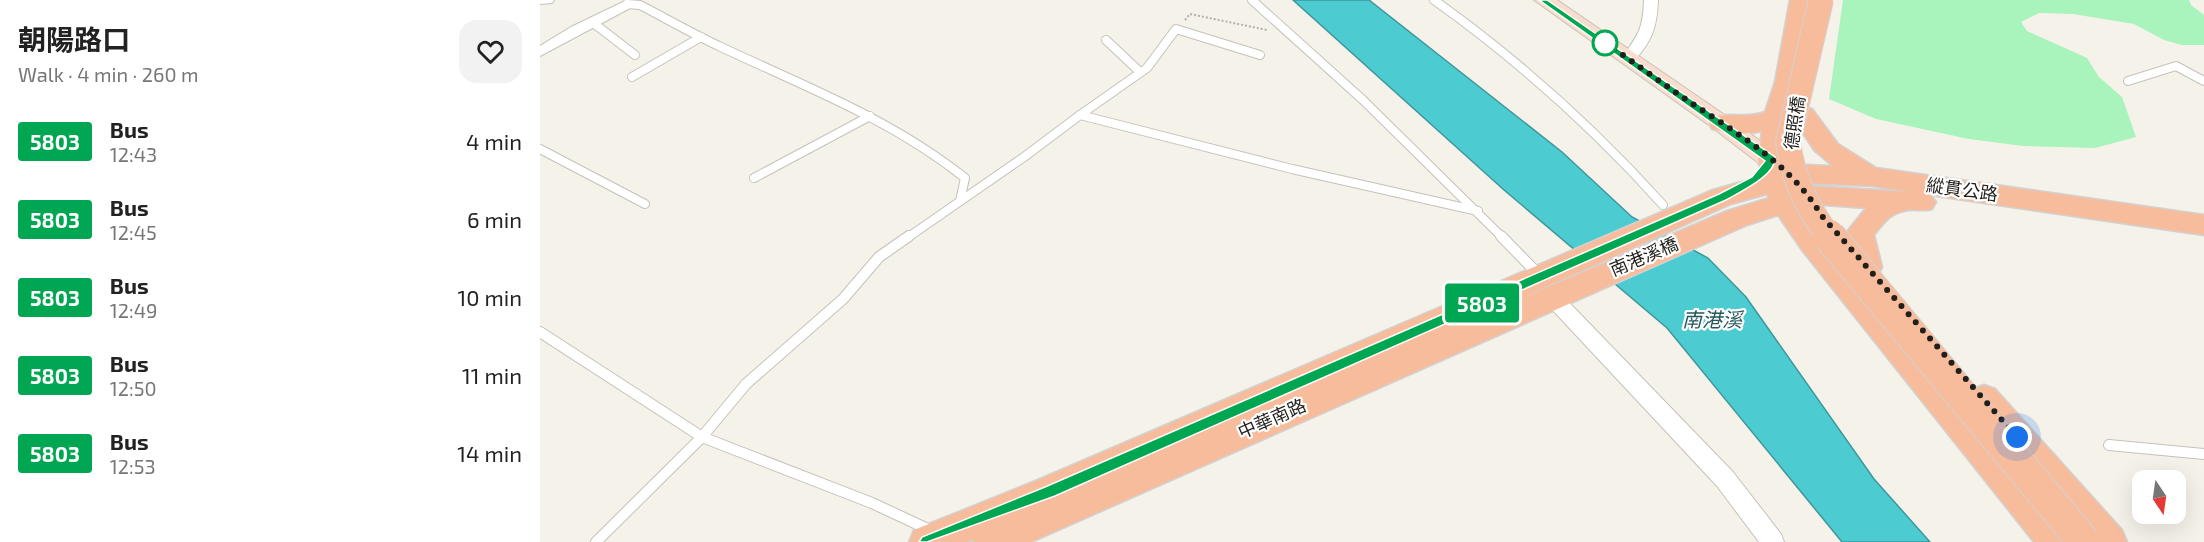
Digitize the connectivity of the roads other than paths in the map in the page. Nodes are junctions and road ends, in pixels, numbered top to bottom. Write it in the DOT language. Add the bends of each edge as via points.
graph roads {
  1 [pos="540,0"];
  2 [pos="547,0"];
  3 [pos="612,0"];
  4 [pos="1252,0"];
  5 [pos="1434,0"];
  6 [pos="1651,0"];
  7 [pos="1801,0"];
  8 [pos="1814,0"];
  9 [pos="1821,0"];
  10 [pos="1831,0"];
  11 [pos="1547,1"];
  12 [pos="627,4"];
  13 [pos="592,22"];
  14 [pos="701,37"];
  15 [pos="1106,40"];
  16 [pos="540,52"];
  17 [pos="635,55"];
  18 [pos="1260,55"];
  19 [pos="1628,59"];
  20 [pos="1140,72"];
  21 [pos="632,77"];
  22 [pos="2128,81"];
  23 [pos="2204,81"];
  24 [pos="1080,115"];
  25 [pos="1803,115"];
  26 [pos="870,116"];
  27 [pos="1776,117"];
  28 [pos="1721,123"];
  29 [pos="540,149"];
  30 [pos="1873,177"];
  31 [pos="754,178"];
  32 [pos="1790,181"];
  33 [pos="1902,200"];
  34 [pos="960,201"];
  35 [pos="645,204"];
  36 [pos="1663,205"];
  37 [pos="1730,208"];
  38 [pos="1478,211"];
  39 [pos="2204,229"];
  40 [pos="1812,243"];
  41 [pos="1869,267"];
  42 [pos="1554,284"];
  43 [pos="540,332"];
  44 [pos="702,437"];
  45 [pos="2109,445"];
  46 [pos="2204,454"];
  47 [pos="935,539"];
  48 [pos="596,542"];
  49 [pos="991,542"];
  50 [pos="1773,542"];
  51 [pos="2056,542"];
  52 [pos="2073,542"];
  53 [pos="2084,542"];
  54 [pos="2109,542"];
  1 -- 2 [label="street"];
  3 -- 12 [label="street"];
  4 -- 38 [label="lane" via="1331,69"];
  5 -- 36 [label="lane" via="1573,110"];
  6 -- 19 [label="street" via="1650,24"];
  7 -- 27 [label="main road" via="1787,82"];
  8 -- 52 [label="main road, 德照橋" via="1779,137 1786,184 1822,242"];
  9 -- 53 [label="main road, 德照橋, bridge" via="1788,142 1796,183 1817,221 1844,256"];
  10 -- 25 [label="main road"];
  11 -- 19 [label="street"];
  12 -- 13 [label="street"];
  12 -- 14 [label="lane" via="640,5"];
  13 -- 16 [label="street"];
  13 -- 17 [label="lane"];
  14 -- 21 [label="lane"];
  14 -- 26 [label="lane"];
  15 -- 20 [label="lane"];
  18 -- 20 [label="lane" via="1176,29"];
  19 -- 28 [label="street"];
  20 -- 24 [label="lane"];
  22 -- 23 [label="lane" via="2176,66"];
  24 -- 34 [label="lane"];
  24 -- 38 [label="lane"];
  25 -- 30 [label="main road" via="1837,159"];
  25 -- 32 [label="main road"];
  26 -- 31 [label="lane"];
  26 -- 34 [label="lane" via="942,158 965,178"];
  27 -- 28 [label="main road" via="1755,125"];
  27 -- 32 [label="main road"];
  28 -- 32 [label="street"];
  29 -- 35 [label="lane"];
  30 -- 32 [label="main road, 縱貫公路"];
  30 -- 39 [label="main road, 縱貫公路"];
  32 -- 33 [label="main road, 縱貫公路"];
  32 -- 37 [label="main road, 縱貫公路"];
  32 -- 37 [label="street" via="1756,179"];
  32 -- 40 [label="main road"];
  32 -- 41 [label="main road"];
  33 -- 39 [label="main road, 縱貫公路"];
  33 -- 41 [label="main road" via="1879,211 1860,233"];
  34 -- 44 [label="lane" via="879,257 843,299 746,384"];
  37 -- 40 [label="main road"];
  37 -- 42 [label="main road, 南港溪橋"];
  38 -- 42 [label="lane"];
  40 -- 51 [label="main road"];
  41 -- 54 [label="main road"];
  42 -- 47 [label="main road, 中華南路"];
  42 -- 49 [label="main road, 中華南路"];
  42 -- 50 [label="street" via="1725,480"];
  43 -- 44 [label="lane"];
  44 -- 47 [label="lane" via="872,503"];
  44 -- 48 [label="lane"];
  45 -- 46 [label="lane"];
}
